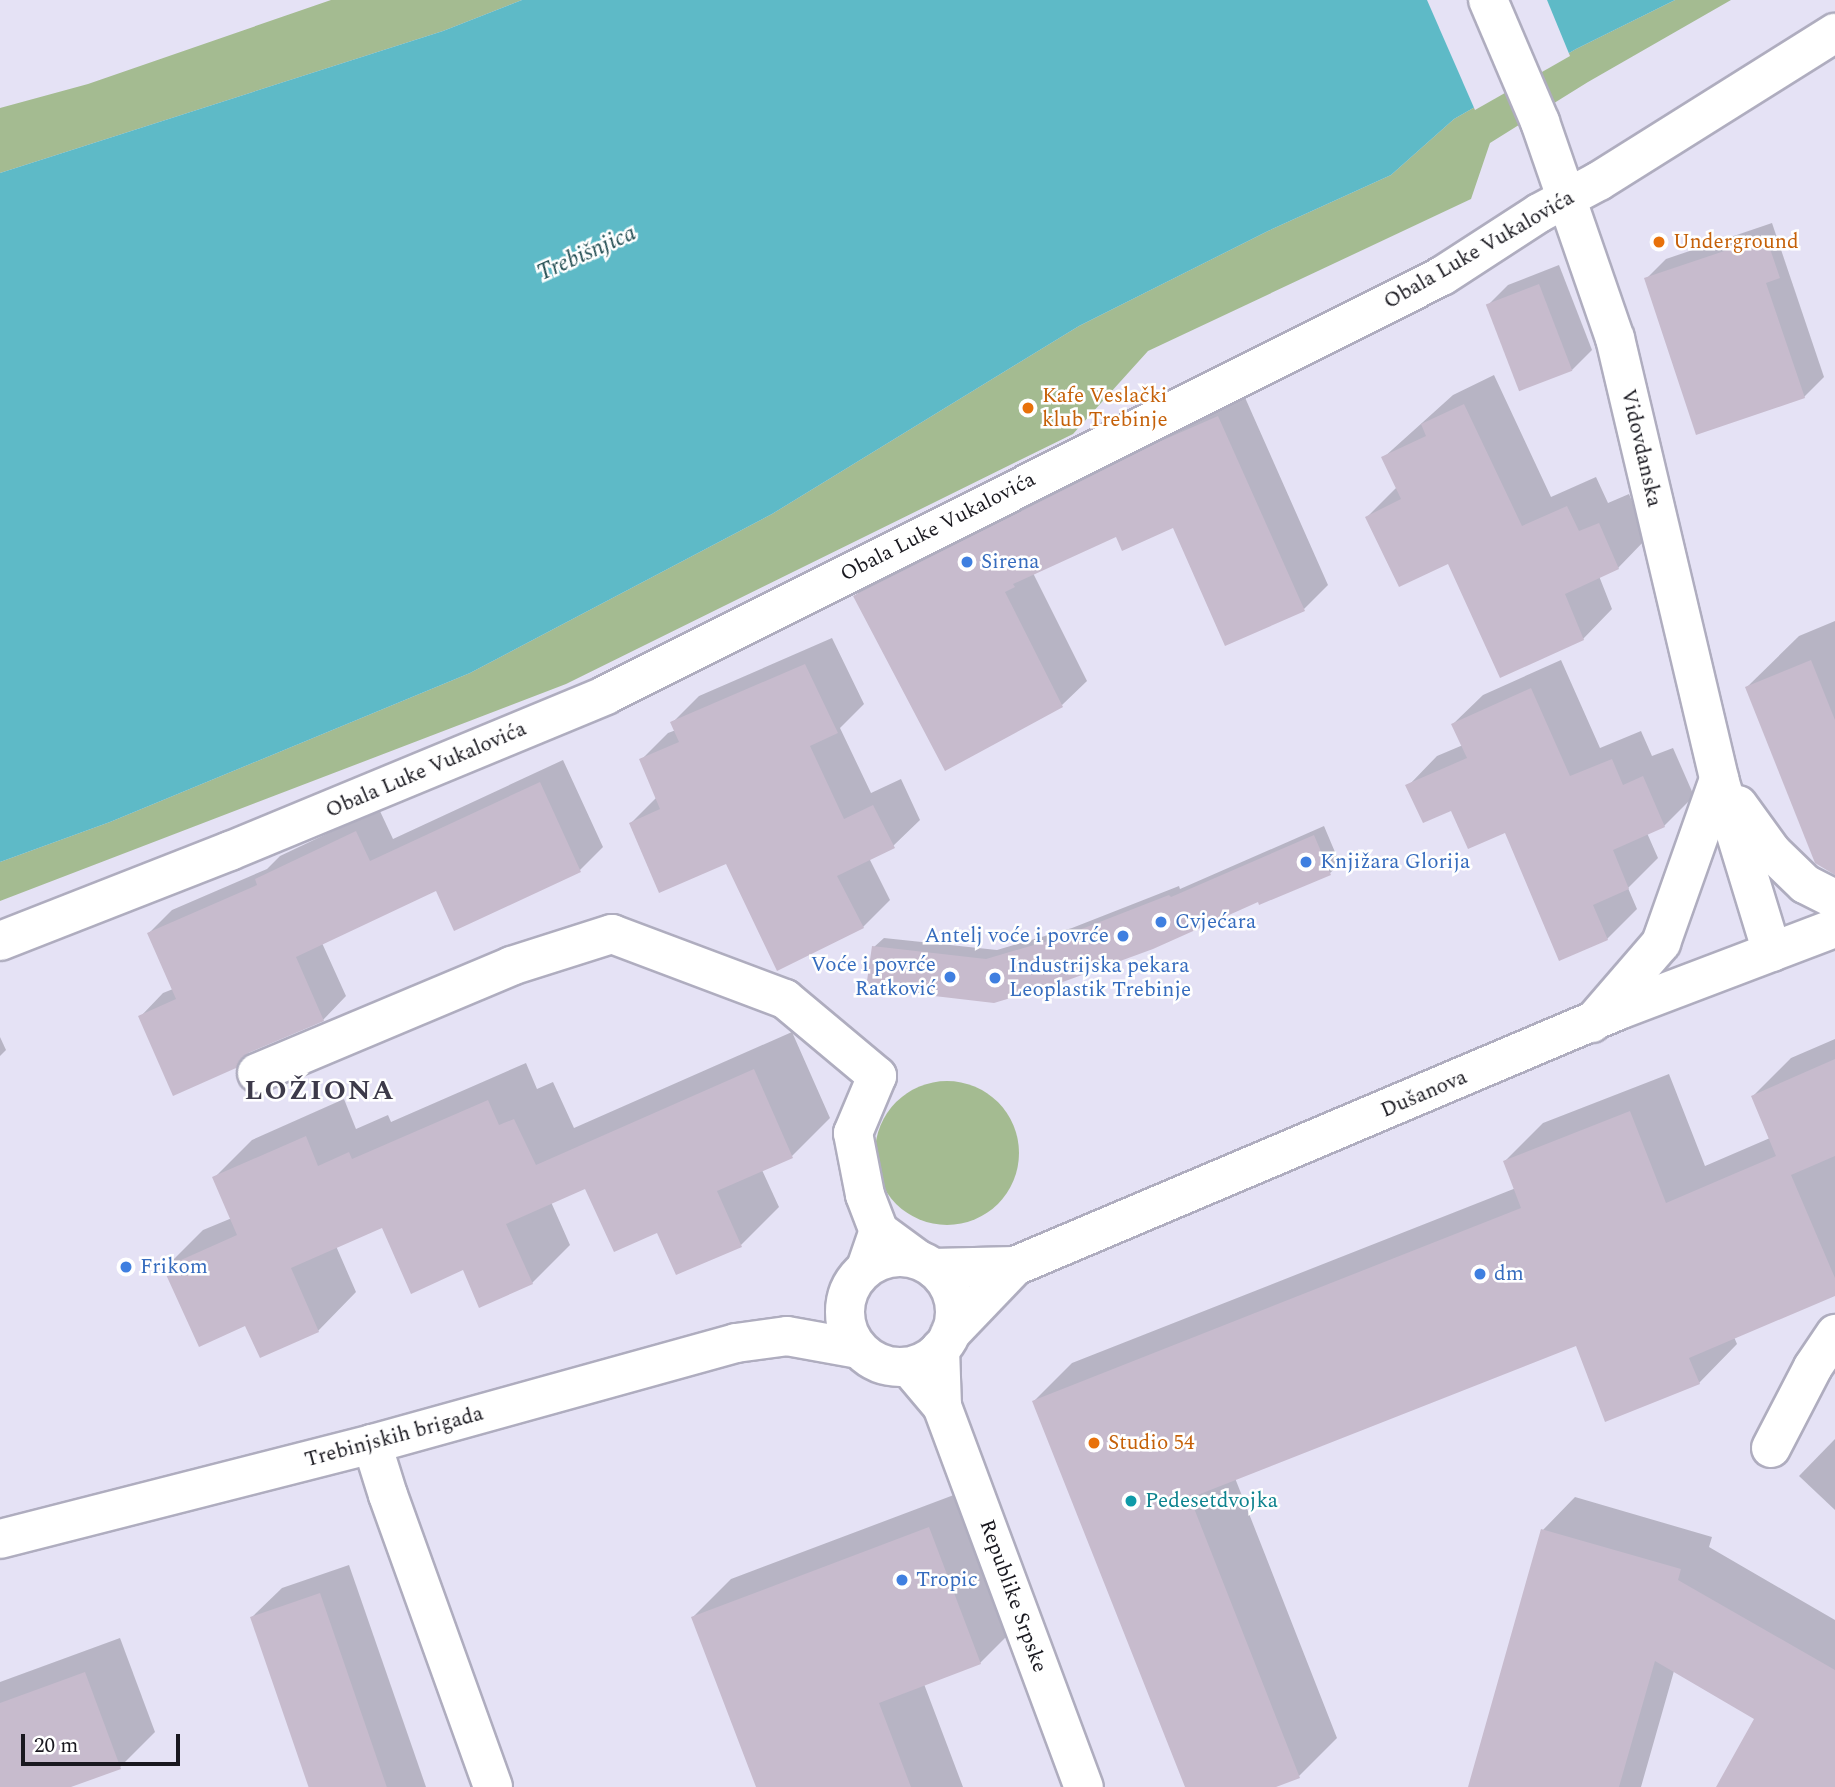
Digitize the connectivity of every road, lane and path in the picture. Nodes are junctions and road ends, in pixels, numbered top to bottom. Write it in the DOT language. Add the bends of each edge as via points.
graph roads {
  1 [pos="1488,0"];
  2 [pos="1835,33"];
  3 [pos="1569,199"];
  4 [pos="1719,779"];
  5 [pos="1835,899"];
  6 [pos="1835,928"];
  7 [pos="0,941"];
  8 [pos="1772,952"];
  9 [pos="1592,1023"];
  10 [pos="257,1073"];
  11 [pos="879,1231"];
  12 [pos="925,1264"];
  13 [pos="1015,1266"];
  14 [pos="856,1282"];
  15 [pos="1835,1334"];
  16 [pos="787,1336"];
  17 [pos="859,1349"];
  18 [pos="933,1350"];
  19 [pos="372,1444"];
  20 [pos="1771,1448"];
  21 [pos="0,1539"];
  22 [pos="493,1787"];
  23 [pos="1084,1787"];
  1 -- 3 [label="street, Vidovdanska"];
  2 -- 3 [label="street, Obala Luke Vukalovića"];
  3 -- 4 [label="street, Vidovdanska" via="1615,338"];
  3 -- 7 [label="street, Obala Luke Vukalovića" via="1539,213 1443,276 606,695"];
  4 -- 5 [label="street, Vidovdanska" via="1772,852 1805,884"];
  4 -- 8 [label="street, Vidovdanska"];
  4 -- 9 [label="street" via="1661,943"];
  6 -- 8 [label="street, Dušanova"];
  8 -- 9 [label="street, Dušanova"];
  9 -- 13 [label="street, Dušanova"];
  10 -- 11 [label="street" via="511,966 612,934 785,999 877,1076 853,1133"];
  11 -- 12 [label="street"];
  11 -- 14 [label="street"];
  12 -- 13 [label="street"];
  12 -- 14 [label="street" via="900,1256 882,1259"];
  12 -- 18 [label="street" via="945,1282 955,1316"];
  13 -- 18 [label="street"];
  14 -- 16 [label="street"];
  14 -- 17 [label="street" via="844,1316"];
  15 -- 20 [label="street"];
  16 -- 17 [label="street"];
  16 -- 19 [label="street, Trebinjskih brigada" via="736,1343"];
  17 -- 18 [label="street" via="891,1366"];
  18 -- 23 [label="street, Republike Srpske" via="942,1406"];
  19 -- 21 [label="street, Trebinjskih brigada"];
  19 -- 22 [label="street"];
}
